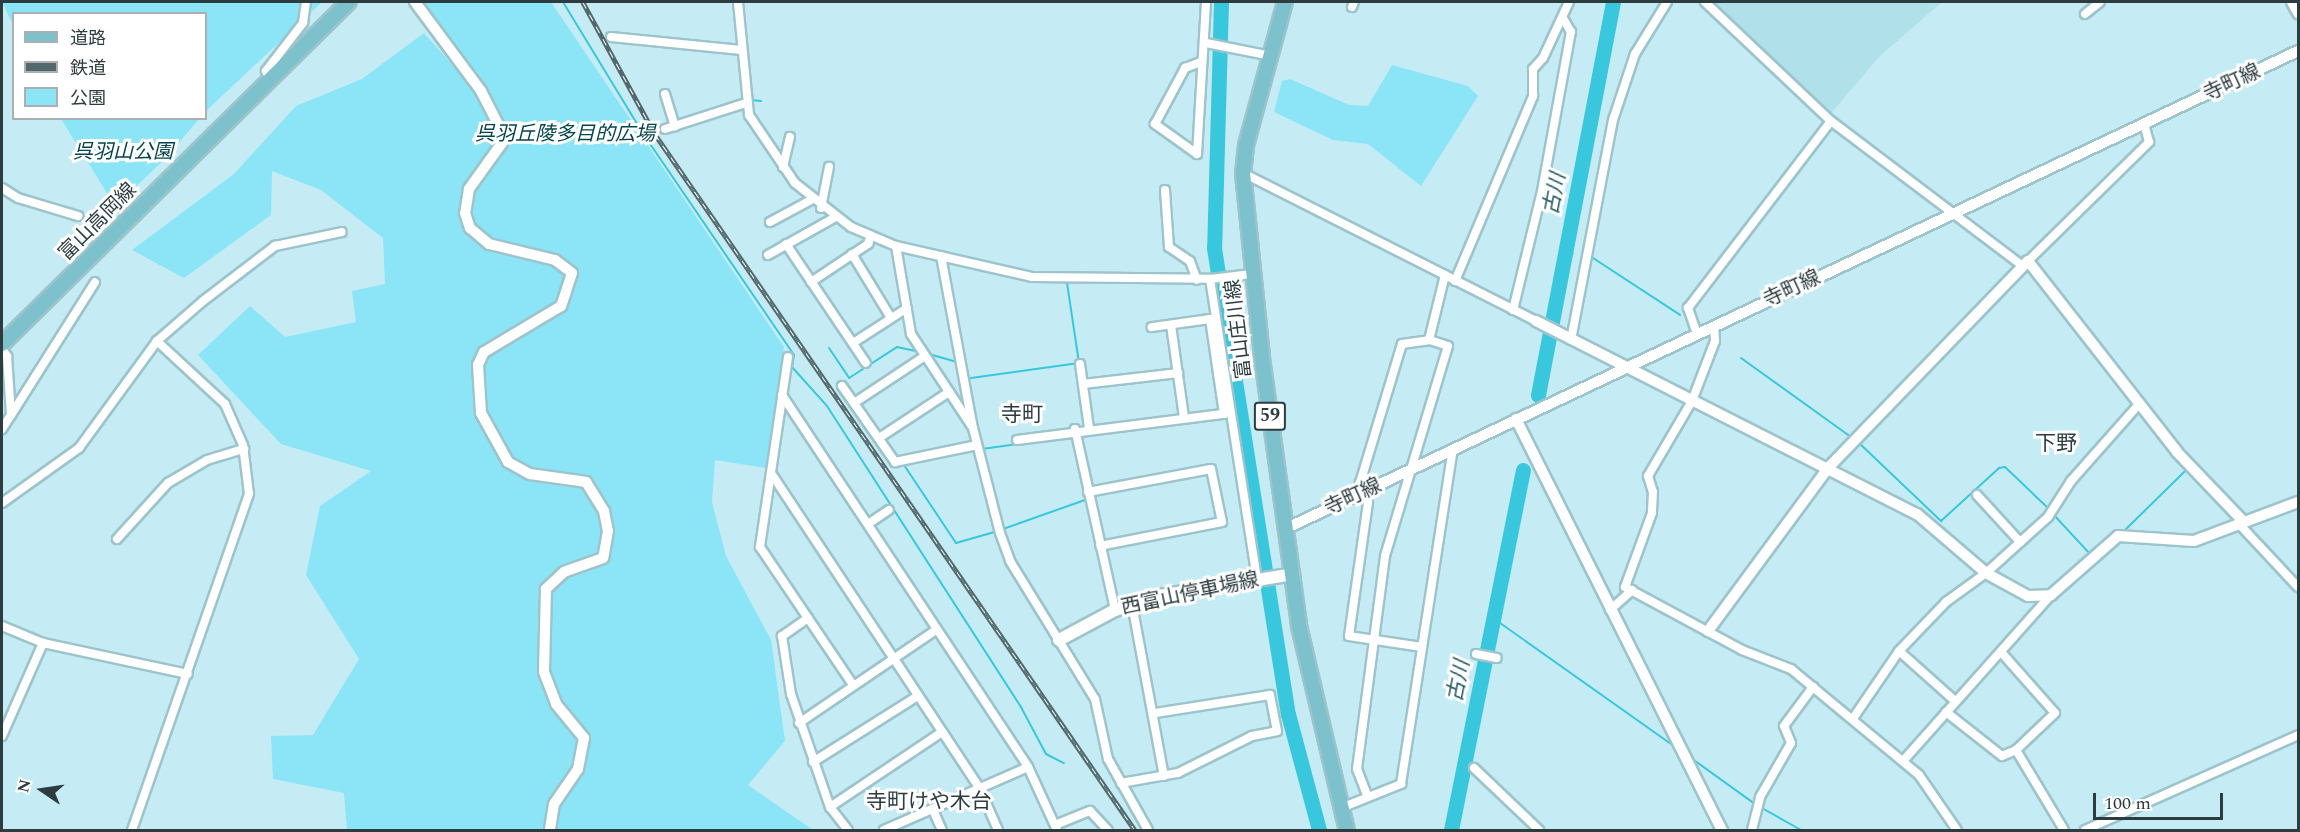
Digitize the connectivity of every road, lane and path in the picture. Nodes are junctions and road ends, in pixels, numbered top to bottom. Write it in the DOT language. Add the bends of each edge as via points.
graph roads {
  1 [pos="306,2"];
  2 [pos="349,2"];
  3 [pos="415,2"];
  4 [pos="738,2"];
  5 [pos="1206,2"];
  6 [pos="1285,2"];
  7 [pos="1569,2"];
  8 [pos="1667,2"];
  9 [pos="1705,2"];
  10 [pos="2100,2"];
  11 [pos="2292,2"];
  12 [pos="2298,13"];
  13 [pos="2085,14"];
  14 [pos="1563,18"];
  15 [pos="611,37"];
  16 [pos="1210,43"];
  17 [pos="741,50"];
  18 [pos="2298,51"];
  19 [pos="1271,56"];
  20 [pos="1202,62"];
  21 [pos="270,79"];
  22 [pos="665,94"];
  23 [pos="746,103"];
  24 [pos="1831,121"];
  25 [pos="674,123"];
  26 [pos="2144,123"];
  27 [pos="665,129"];
  28 [pos="790,136"];
  29 [pos="783,167"];
  30 [pos="829,167"];
  31 [pos="1243,173"];
  32 [pos="2,188"];
  33 [pos="1165,190"];
  34 [pos="811,200"];
  35 [pos="821,207"];
  36 [pos="1953,213"];
  37 [pos="78,216"];
  38 [pos="834,218"];
  39 [pos="770,222"];
  40 [pos="342,232"];
  41 [pos="871,235"];
  42 [pos="786,244"];
  43 [pos="896,246"];
  44 [pos="852,254"];
  45 [pos="768,255"];
  46 [pos="941,256"];
  47 [pos="2026,263"];
  48 [pos="1252,274"];
  49 [pos="1445,275"];
  50 [pos="1210,279"];
  51 [pos="1197,280"];
  52 [pos="1455,280"];
  53 [pos="95,282"];
  54 [pos="811,282"];
  55 [pos="907,308"];
  56 [pos="1513,310"];
  57 [pos="891,318"];
  58 [pos="1536,321"];
  59 [pos="1171,325"];
  60 [pos="1714,326"];
  61 [pos="1152,327"];
  62 [pos="1697,334"];
  63 [pos="1568,337"];
  64 [pos="1428,340"];
  65 [pos="157,341"];
  66 [pos="853,343"];
  67 [pos="2,344"];
  68 [pos="2,349"];
  69 [pos="925,356"];
  70 [pos="788,357"];
  71 [pos="866,363"];
  72 [pos="1080,364"];
  73 [pos="1627,367"];
  74 [pos="1178,373"];
  75 [pos="1083,384"];
  76 [pos="842,386"];
  77 [pos="949,392"];
  78 [pos="782,395"];
  79 [pos="1692,401"];
  80 [pos="854,403"];
  81 [pos="2140,403"];
  82 [pos="10,415"];
  83 [pos="1184,418"];
  84 [pos="1516,419"];
  85 [pos="973,428"];
  86 [pos="1089,428"];
  87 [pos="2,429"];
  88 [pos="1075,429"];
  89 [pos="879,438"];
  90 [pos="1017,440"];
  91 [pos="977,445"];
  92 [pos="244,449"];
  93 [pos="1453,450"];
  94 [pos="1829,467"];
  95 [pos="1410,470"];
  96 [pos="771,472"];
  97 [pos="1088,492"];
  98 [pos="1364,493"];
  99 [pos="1977,495"];
  100 [pos="2298,502"];
  101 [pos="2,503"];
  102 [pos="889,510"];
  103 [pos="2241,523"];
  104 [pos="868,524"];
  105 [pos="1287,528"];
  106 [pos="117,539"];
  107 [pos="2020,542"];
  108 [pos="1100,546"];
  109 [pos="1986,573"];
  110 [pos="1293,574"];
  111 [pos="1257,578"];
  112 [pos="2298,587"];
  113 [pos="1632,590"];
  114 [pos="2051,595"];
  115 [pos="1132,604"];
  116 [pos="1114,610"];
  117 [pos="1610,610"];
  118 [pos="808,618"];
  119 [pos="2,626"];
  120 [pos="936,630"];
  121 [pos="1708,631"];
  122 [pos="1374,639"];
  123 [pos="1059,640"];
  124 [pos="43,643"];
  125 [pos="1422,647"];
  126 [pos="1899,651"];
  127 [pos="2001,651"];
  128 [pos="1476,654"];
  129 [pos="1497,658"];
  130 [pos="894,659"];
  131 [pos="188,674"];
  132 [pos="853,685"];
  133 [pos="1813,687"];
  134 [pos="918,696"];
  135 [pos="1954,700"];
  136 [pos="1946,712"];
  137 [pos="1155,713"];
  138 [pos="1854,717"];
  139 [pos="799,723"];
  140 [pos="942,732"];
  141 [pos="2298,735"];
  142 [pos="2,736"];
  143 [pos="2016,750"];
  144 [pos="1903,761"];
  145 [pos="813,762"];
  146 [pos="1028,767"];
  147 [pos="1474,768"];
  148 [pos="1164,776"];
  149 [pos="1121,783"];
  150 [pos="980,789"];
  151 [pos="1367,795"];
  152 [pos="830,807"];
  153 [pos="1341,808"];
  154 [pos="933,810"];
  155 [pos="1056,828"];
  156 [pos="132,831"];
  157 [pos="550,831"];
  158 [pos="848,831"];
  159 [pos="884,831"];
  160 [pos="942,831"];
  161 [pos="998,831"];
  162 [pos="1108,831"];
  163 [pos="1148,831"];
  164 [pos="1347,831"];
  165 [pos="1539,831"];
  166 [pos="1722,831"];
  167 [pos="1752,831"];
  168 [pos="1957,831"];
  169 [pos="2064,831"];
  170 [pos="2085,831"];
  1 -- 21 [label="street" via="303,23 266,71"];
  2 -- 21 [label="main road, 富山高岡線"];
  3 -- 157 [label="street" via="481,91 503,134 502,143 469,189 465,213 470,228 489,244 555,260 572,273 561,306 484,352 478,364 481,413 508,462 530,474 586,482 604,511 608,531 603,558 564,572 546,589 544,672 556,704 584,738 578,769 554,804"];
  4 -- 17 [label="street"];
  5 -- 16 [label="street"];
  6 -- 19 [label="main road, 富山庄川線 / 59"];
  7 -- 14 [label="street"];
  8 -- 63 [label="street" via="1635,54 1613,120"];
  9 -- 24 [label="street"];
  10 -- 13 [label="street"];
  11 -- 12 [label="street"];
  14 -- 52 [label="street" via="1533,69 1533,96"];
  14 -- 56 [label="street" via="1571,32 1542,191"];
  15 -- 17 [label="street"];
  16 -- 19 [label="street"];
  16 -- 20 [label="street"];
  17 -- 23 [label="street"];
  18 -- 26 [label="street, 寺町線"];
  19 -- 31 [label="main road, 富山庄川線 / 59" via="1246,146"];
  20 -- 20 [label="street" via="1199,108 1197,154 1155,124 1185,68"];
  21 -- 67 [label="main road, 富山高岡線"];
  22 -- 25 [label="street"];
  23 -- 25 [label="street"];
  23 -- 29 [label="street" via="749,115"];
  24 -- 36 [label="street"];
  24 -- 62 [label="street" via="1688,308"];
  25 -- 27 [label="street"];
  26 -- 36 [label="street, 寺町線"];
  26 -- 47 [label="street" via="2149,142"];
  28 -- 29 [label="street"];
  29 -- 34 [label="street"];
  30 -- 35 [label="street"];
  31 -- 48 [label="main road, 富山庄川線 / 59"];
  31 -- 49 [label="street"];
  32 -- 37 [label="street" via="18,198"];
  33 -- 51 [label="street" via="1169,247 1190,261"];
  34 -- 35 [label="street"];
  34 -- 39 [label="street"];
  35 -- 38 [label="street"];
  36 -- 47 [label="street"];
  36 -- 60 [label="street, 寺町線"];
  38 -- 41 [label="street"];
  38 -- 42 [label="street"];
  40 -- 65 [label="street" via="275,246"];
  41 -- 43 [label="street"];
  41 -- 44 [label="street" via="868,244"];
  42 -- 45 [label="street"];
  42 -- 54 [label="street"];
  43 -- 46 [label="street"];
  43 -- 55 [label="street"];
  44 -- 54 [label="street"];
  44 -- 57 [label="street"];
  46 -- 51 [label="street" via="1032,277"];
  46 -- 85 [label="street"];
  47 -- 81 [label="street"];
  47 -- 94 [label="street"];
  48 -- 50 [label="street"];
  48 -- 105 [label="main road, 富山庄川線 / 59"];
  49 -- 52 [label="street"];
  49 -- 64 [label="street"];
  50 -- 51 [label="street"];
  50 -- 111 [label="street"];
  52 -- 56 [label="street"];
  53 -- 82 [label="street"];
  54 -- 66 [label="street"];
  55 -- 57 [label="street"];
  55 -- 69 [label="street" via="911,334"];
  56 -- 58 [label="street"];
  57 -- 66 [label="street"];
  58 -- 63 [label="street"];
  59 -- 61 [label="street"];
  59 -- 74 [label="street"];
  59 -- 83 [label="street" via="1210,320 1224,414"];
  60 -- 62 [label="street, 寺町線"];
  60 -- 79 [label="street" via="1715,341"];
  62 -- 73 [label="street, 寺町線"];
  63 -- 73 [label="street"];
  64 -- 95 [label="street" via="1448,346"];
  64 -- 98 [label="street" via="1402,344 1360,483"];
  65 -- 92 [label="street" via="225,404"];
  65 -- 101 [label="street" via="79,448"];
  66 -- 71 [label="street"];
  68 -- 82 [label="street" via="7,356"];
  69 -- 77 [label="street"];
  69 -- 80 [label="street"];
  70 -- 78 [label="street"];
  72 -- 75 [label="street"];
  73 -- 79 [label="street"];
  73 -- 84 [label="street, 寺町線"];
  74 -- 75 [label="street"];
  74 -- 83 [label="street"];
  75 -- 86 [label="street"];
  76 -- 80 [label="street"];
  77 -- 85 [label="street"];
  77 -- 89 [label="street"];
  78 -- 96 [label="street"];
  78 -- 104 [label="street"];
  79 -- 94 [label="street"];
  79 -- 113 [label="street" via="1648,476 1653,492 1652,513 1623,582"];
  80 -- 89 [label="street"];
  81 -- 103 [label="street" via="2177,452"];
  81 -- 107 [label="street" via="2071,481 2048,517"];
  82 -- 87 [label="street"];
  83 -- 86 [label="street"];
  84 -- 93 [label="street, 寺町線"];
  84 -- 117 [label="street"];
  85 -- 91 [label="street"];
  86 -- 88 [label="street"];
  88 -- 90 [label="street"];
  88 -- 97 [label="street"];
  89 -- 91 [label="street" via="895,462"];
  91 -- 123 [label="street" via="1010,561"];
  92 -- 106 [label="street" via="207,460 168,483"];
  92 -- 131 [label="street" via="249,494"];
  93 -- 95 [label="street, 寺町線"];
  93 -- 125 [label="street"];
  94 -- 109 [label="street" via="1935,525"];
  94 -- 121 [label="street"];
  95 -- 98 [label="street, 寺町線"];
  95 -- 122 [label="street" via="1385,556"];
  96 -- 118 [label="street" via="760,547"];
  96 -- 130 [label="street"];
  97 -- 108 [label="street"];
  97 -- 108 [label="street" via="1211,469 1222,522"];
  98 -- 105 [label="street, 寺町線"];
  98 -- 122 [label="street" via="1368,502 1349,636"];
  99 -- 107 [label="street"];
  100 -- 103 [label="street"];
  102 -- 104 [label="street"];
  103 -- 112 [label="street"];
  103 -- 114 [label="street" via="2176,543 2127,533 2118,536"];
  104 -- 120 [label="street"];
  105 -- 110 [label="main road, 富山庄川線 / 59"];
  107 -- 109 [label="street"];
  108 -- 116 [label="street"];
  109 -- 114 [label="street" via="2028,596"];
  109 -- 126 [label="street" via="1946,602"];
  110 -- 111 [label="main road, 西富山停車場線"];
  110 -- 153 [label="main road, 富山庄川線 / 59" via="1313,703"];
  111 -- 115 [label="main road, 西富山停車場線"];
  113 -- 117 [label="street"];
  113 -- 121 [label="street"];
  114 -- 127 [label="street"];
  115 -- 116 [label="main road, 西富山停車場線"];
  115 -- 137 [label="street"];
  116 -- 123 [label="main road, 西富山停車場線"];
  117 -- 166 [label="street"];
  118 -- 132 [label="street"];
  118 -- 139 [label="street" via="782,636"];
  119 -- 124 [label="street"];
  120 -- 130 [label="street"];
  120 -- 146 [label="street"];
  121 -- 133 [label="street" via="1791,669"];
  122 -- 125 [label="street"];
  122 -- 151 [label="street" via="1357,769"];
  123 -- 149 [label="street" via="1095,699 1108,759"];
  124 -- 131 [label="street"];
  124 -- 142 [label="street"];
  125 -- 151 [label="street" via="1401,784"];
  126 -- 135 [label="street"];
  126 -- 138 [label="street"];
  127 -- 135 [label="street"];
  127 -- 143 [label="street" via="2055,713"];
  128 -- 129 [label="street"];
  130 -- 132 [label="street"];
  130 -- 134 [label="street"];
  131 -- 156 [label="street"];
  132 -- 139 [label="street"];
  133 -- 138 [label="street"];
  133 -- 167 [label="street" via="1784,726 1791,743 1760,797"];
  134 -- 140 [label="street"];
  134 -- 145 [label="street"];
  135 -- 136 [label="street"];
  136 -- 143 [label="street" via="2002,756"];
  136 -- 144 [label="street"];
  137 -- 148 [label="street"];
  137 -- 148 [label="street" via="1270,695 1277,730 1252,736"];
  138 -- 144 [label="street"];
  139 -- 145 [label="street"];
  140 -- 150 [label="street"];
  140 -- 152 [label="street"];
  141 -- 170 [label="street"];
  143 -- 169 [label="street"];
  144 -- 168 [label="street" via="1919,775"];
  145 -- 152 [label="street"];
  146 -- 150 [label="street"];
  146 -- 155 [label="street"];
  147 -- 165 [label="street"];
  148 -- 149 [label="street"];
  149 -- 163 [label="street"];
  150 -- 154 [label="street"];
  150 -- 161 [label="street"];
  151 -- 153 [label="street"];
  152 -- 158 [label="street"];
  153 -- 164 [label="main road, 富山庄川線 / 59"];
  154 -- 159 [label="street"];
  154 -- 160 [label="street"];
  155 -- 162 [label="street" via="1090,811"];
}
